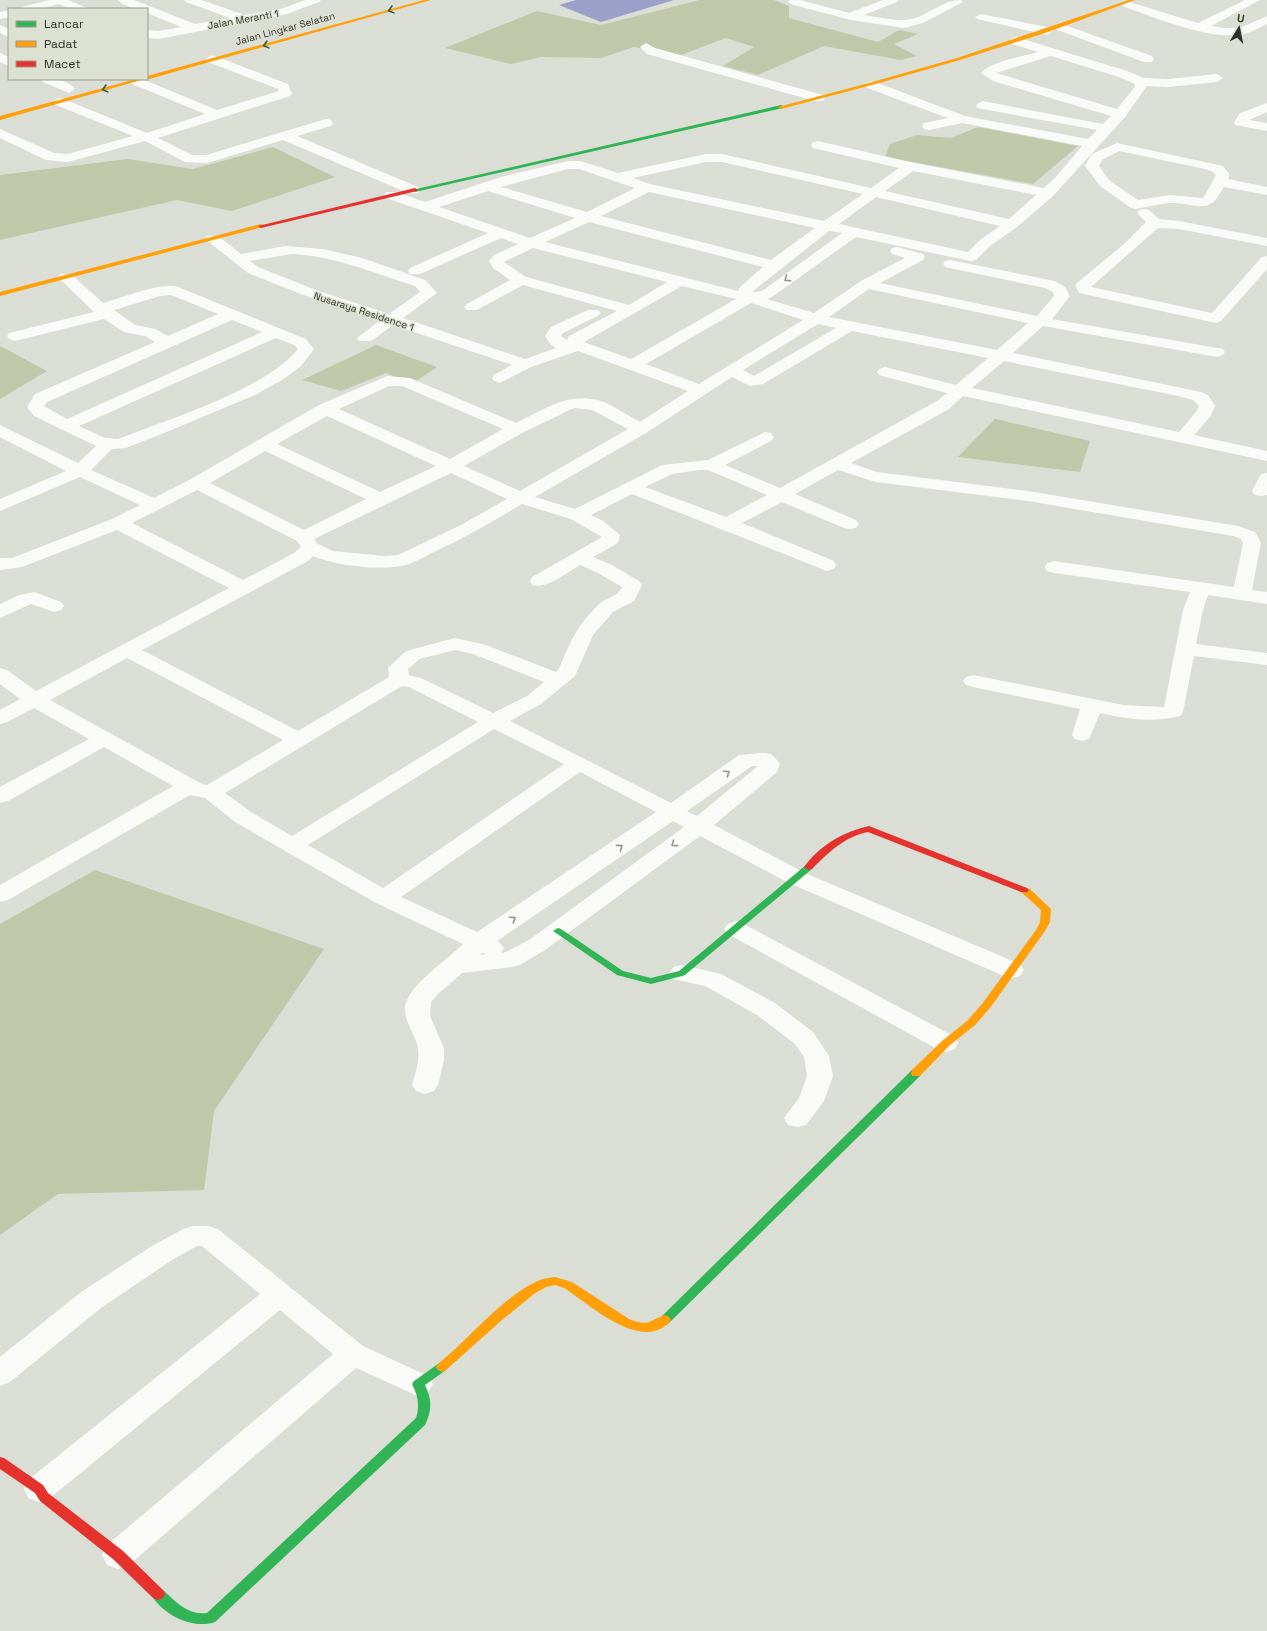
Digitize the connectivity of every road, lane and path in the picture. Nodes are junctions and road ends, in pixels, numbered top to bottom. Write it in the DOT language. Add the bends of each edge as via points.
graph roads {
  1 [pos="58,0"];
  2 [pos="124,0"];
  3 [pos="190,0"];
  4 [pos="315,0"];
  5 [pos="395,0"];
  6 [pos="429,0"];
  7 [pos="892,0"];
  8 [pos="1254,0"];
  9 [pos="263,2"];
  10 [pos="794,2"];
  11 [pos="957,2"];
  12 [pos="1129,2"];
  13 [pos="30,8"];
  14 [pos="78,8"];
  15 [pos="145,8"];
  16 [pos="148,9"];
  17 [pos="287,11"];
  18 [pos="851,17"];
  19 [pos="981,17"];
  20 [pos="243,18"];
  21 [pos="1267,20"];
  22 [pos="297,26"];
  23 [pos="1202,26"];
  24 [pos="1058,27"];
  25 [pos="194,28"];
  26 [pos="1047,31"];
  27 [pos="1242,31"];
  28 [pos="148,34"];
  29 [pos="1261,35"];
  30 [pos="1016,41"];
  31 [pos="646,47"];
  32 [pos="1050,52"];
  33 [pos="211,53"];
  34 [pos="1148,59"];
  35 [pos="148,77"];
  36 [pos="1217,78"];
  37 [pos="51,80"];
  38 [pos="137,80"];
  39 [pos="144,80"];
  40 [pos="1142,82"];
  41 [pos="871,85"];
  42 [pos="72,88"];
  43 [pos="58,97"];
  44 [pos="819,98"];
  45 [pos="6,105"];
  46 [pos="982,105"];
  47 [pos="1267,107"];
  48 [pos="23,112"];
  49 [pos="1120,114"];
  50 [pos="217,115"];
  51 [pos="0,118"];
  52 [pos="962,118"];
  53 [pos="326,123"];
  54 [pos="929,126"];
  55 [pos="1267,127"];
  56 [pos="1106,128"];
  57 [pos="0,133"];
  58 [pos="284,136"];
  59 [pos="146,137"];
  60 [pos="1090,144"];
  61 [pos="818,145"];
  62 [pos="910,166"];
  63 [pos="618,177"];
  64 [pos="1220,182"];
  65 [pos="488,187"];
  66 [pos="647,187"];
  67 [pos="413,190"];
  68 [pos="1267,191"];
  69 [pos="875,193"];
  70 [pos="1048,193"];
  71 [pos="391,195"];
  72 [pos="1136,205"];
  73 [pos="424,207"];
  74 [pos="588,217"];
  75 [pos="1012,224"];
  76 [pos="1155,224"];
  77 [pos="822,229"];
  78 [pos="500,233"];
  79 [pos="848,235"];
  80 [pos="212,239"];
  81 [pos="1267,242"];
  82 [pos="530,243"];
  83 [pos="788,253"];
  84 [pos="918,257"];
  85 [pos="238,259"];
  86 [pos="815,259"];
  87 [pos="1267,260"];
  88 [pos="966,261"];
  89 [pos="772,265"];
  90 [pos="415,271"];
  91 [pos="66,277"];
  92 [pos="521,280"];
  93 [pos="678,282"];
  94 [pos="866,284"];
  95 [pos="0,294"];
  96 [pos="749,298"];
  97 [pos="613,305"];
  98 [pos="472,307"];
  99 [pos="630,310"];
  100 [pos="104,311"];
  101 [pos="229,314"];
  102 [pos="816,319"];
  103 [pos="392,320"];
  104 [pos="1039,321"];
  105 [pos="850,325"];
  106 [pos="130,329"];
  107 [pos="275,332"];
  108 [pos="792,332"];
  109 [pos="15,336"];
  110 [pos="365,338"];
  111 [pos="166,342"];
  112 [pos="823,342"];
  113 [pos="574,347"];
  114 [pos="150,348"];
  115 [pos="1217,352"];
  116 [pos="1000,356"];
  117 [pos="524,364"];
  118 [pos="633,365"];
  119 [pos="733,371"];
  120 [pos="885,372"];
  121 [pos="500,378"];
  122 [pos="700,390"];
  123 [pos="961,391"];
  124 [pos="325,409"];
  125 [pos="67,424"];
  126 [pos="516,429"];
  127 [pos="640,429"];
  128 [pos="0,430"];
  129 [pos="765,437"];
  130 [pos="1184,437"];
  131 [pos="17,438"];
  132 [pos="107,445"];
  133 [pos="265,445"];
  134 [pos="0,446"];
  135 [pos="1267,456"];
  136 [pos="838,463"];
  137 [pos="711,465"];
  138 [pos="451,466"];
  139 [pos="80,471"];
  140 [pos="197,483"];
  141 [pos="631,488"];
  142 [pos="781,495"];
  143 [pos="520,498"];
  144 [pos="380,499"];
  145 [pos="154,504"];
  146 [pos="0,506"];
  147 [pos="577,515"];
  148 [pos="118,522"];
  149 [pos="727,524"];
  150 [pos="850,524"];
  151 [pos="307,542"];
  152 [pos="579,558"];
  153 [pos="0,564"];
  154 [pos="827,565"];
  155 [pos="1054,567"];
  156 [pos="539,581"];
  157 [pos="244,588"];
  158 [pos="1201,588"];
  159 [pos="1242,592"];
  160 [pos="1267,598"];
  161 [pos="54,606"];
  162 [pos="0,612"];
  163 [pos="1186,649"];
  164 [pos="128,651"];
  165 [pos="1267,659"];
  166 [pos="0,674"];
  167 [pos="400,680"];
  168 [pos="558,680"];
  169 [pos="973,681"];
  170 [pos="35,700"];
  171 [pos="1092,705"];
  172 [pos="0,718"];
  173 [pos="492,722"];
  174 [pos="1082,735"];
  175 [pos="104,739"];
  176 [pos="299,740"];
  177 [pos="579,763"];
  178 [pos="189,786"];
  179 [pos="211,792"];
  180 [pos="0,796"];
  181 [pos="670,812"];
  182 [pos="698,827"];
  183 [pos="291,846"];
  184 [pos="797,878"];
  185 [pos="0,895"];
  186 [pos="384,898"];
  187 [pos="736,929"];
  188 [pos="558,930"];
  189 [pos="480,941"];
  190 [pos="512,959"];
  191 [pos="455,966"];
  192 [pos="1012,970"];
  193 [pos="682,973"];
  194 [pos="946,1043"];
  195 [pos="424,1085"];
  196 [pos="797,1118"];
  197 [pos="279,1295"];
  198 [pos="353,1354"];
  199 [pos="0,1374"];
  200 [pos="418,1384"];
  201 [pos="0,1462"];
  202 [pos="39,1489"];
  203 [pos="118,1555"];
  1 -- 13 [label="street"];
  1 -- 14 [label="street"];
  2 -- 15 [label="street"];
  3 -- 20 [label="street"];
  4 -- 17 [label="street, Jalan Meranti 1"];
  5 -- 22 [label="main road, Jalan Lingkar Selatan"];
  6 -- 33 [label="main road, Jalan Lingkar Selatan, one-way"];
  7 -- 18 [label="street"];
  8 -- 23 [label="street"];
  9 -- 17 [label="street"];
  10 -- 18 [label="street"];
  11 -- 18 [label="street" via="912,24"];
  12 -- 23 [label="street" via="1167,18"];
  12 -- 24 [label="main road"];
  16 -- 25 [label="street"];
  17 -- 20 [label="street, Jalan Meranti 1"];
  19 -- 26 [label="street"];
  20 -- 25 [label="street, Jalan Meranti 1"];
  21 -- 27 [label="street"];
  23 -- 27 [label="street" via="1225,32"];
  24 -- 26 [label="main road"];
  24 -- 34 [label="street"];
  25 -- 28 [label="street, Jalan Meranti 1" via="159,35"];
  26 -- 30 [label="main road"];
  27 -- 29 [label="street"];
  30 -- 32 [label="street"];
  30 -- 41 [label="main road"];
  31 -- 44 [label="street" via="651,51"];
  32 -- 40 [label="street"];
  32 -- 49 [label="street" via="987,73 996,78"];
  33 -- 35 [label="main road, Jalan Lingkar Selatan"];
  33 -- 50 [label="street" via="284,87 286,93"];
  36 -- 40 [label="street" via="1168,83"];
  37 -- 42 [label="street"];
  38 -- 43 [label="main road, Jalan Lingkar Selatan, one-way"];
  39 -- 50 [label="street"];
  40 -- 49 [label="street" via="1140,89"];
  41 -- 44 [label="main road"];
  41 -- 52 [label="street"];
  42 -- 43 [label="main road, Jalan Lingkar Selatan"];
  43 -- 48 [label="main road, Jalan Lingkar Selatan"];
  43 -- 59 [label="street"];
  44 -- 67 [label="main road"];
  45 -- 48 [label="main road"];
  46 -- 56 [label="street"];
  47 -- 55 [label="street" via="1245,116 1240,122"];
  48 -- 51 [label="main road, Jalan Lingkar Selatan"];
  49 -- 56 [label="street"];
  50 -- 59 [label="street"];
  52 -- 54 [label="street"];
  52 -- 60 [label="street"];
  53 -- 58 [label="street"];
  56 -- 60 [label="street"];
  57 -- 59 [label="street" via="52,157 62,159"];
  58 -- 59 [label="street" via="198,160 190,159"];
  58 -- 67 [label="street"];
  60 -- 70 [label="street"];
  61 -- 62 [label="street"];
  62 -- 69 [label="street"];
  62 -- 70 [label="street"];
  63 -- 65 [label="street" via="580,165 568,165"];
  63 -- 66 [label="street"];
  63 -- 69 [label="street" via="716,157"];
  64 -- 68 [label="street"];
  64 -- 72 [label="street" via="1211,198 1204,202 1170,199"];
  64 -- 72 [label="street" via="1223,175 1214,168 1116,147 1097,157 1092,166 1099,179"];
  65 -- 73 [label="street"];
  65 -- 74 [label="street"];
  66 -- 74 [label="street"];
  66 -- 77 [label="street"];
  67 -- 71 [label="main road"];
  69 -- 75 [label="street"];
  69 -- 77 [label="street"];
  70 -- 75 [label="street"];
  71 -- 73 [label="street"];
  71 -- 80 [label="main road"];
  72 -- 76 [label="street"];
  73 -- 78 [label="street"];
  74 -- 82 [label="street"];
  74 -- 89 [label="street"];
  75 -- 88 [label="street" via="985,243"];
  76 -- 81 [label="street" via="1179,225"];
  76 -- 87 [label="street" via="1147,228 1128,248 1083,285 1084,290 1216,318"];
  77 -- 79 [label="street"];
  77 -- 83 [label="street"];
  78 -- 82 [label="street"];
  78 -- 90 [label="street"];
  79 -- 84 [label="street"];
  79 -- 86 [label="street"];
  79 -- 88 [label="street"];
  80 -- 85 [label="street, Nusaraya Residence 1"];
  80 -- 91 [label="main road"];
  82 -- 92 [label="street" via="496,261"];
  82 -- 93 [label="street"];
  83 -- 86 [label="street"];
  83 -- 89 [label="street"];
  84 -- 88 [label="street"];
  84 -- 94 [label="street"];
  85 -- 103 [label="street, Nusaraya Residence 1" via="253,270 311,293"];
  85 -- 103 [label="street" via="277,251 308,250 420,283 429,293"];
  86 -- 96 [label="street, one-way" via="767,294"];
  88 -- 104 [label="street" via="1056,287 1062,296"];
  89 -- 96 [label="street" via="745,290"];
  91 -- 95 [label="main road"];
  91 -- 100 [label="street"];
  92 -- 97 [label="street"];
  92 -- 98 [label="street"];
  93 -- 96 [label="street"];
  93 -- 99 [label="street"];
  94 -- 102 [label="street"];
  94 -- 104 [label="street"];
  96 -- 102 [label="street"];
  96 -- 118 [label="street"];
  97 -- 99 [label="street"];
  97 -- 113 [label="street" via="557,330 553,336 557,342"];
  99 -- 113 [label="street" via="577,337"];
  100 -- 101 [label="street" via="158,292 173,290"];
  100 -- 106 [label="street"];
  100 -- 109 [label="street"];
  101 -- 107 [label="street"];
  101 -- 111 [label="street"];
  102 -- 105 [label="street"];
  102 -- 108 [label="street"];
  103 -- 110 [label="street"];
  103 -- 117 [label="street, Nusaraya Residence 1"];
  104 -- 115 [label="street"];
  104 -- 116 [label="street"];
  105 -- 112 [label="street"];
  105 -- 116 [label="street"];
  106 -- 111 [label="street" via="149,332"];
  106 -- 114 [label="street" via="131,337"];
  107 -- 125 [label="street"];
  107 -- 132 [label="street" via="300,342 306,349 301,358 266,383 230,401 124,443"];
  108 -- 112 [label="street"];
  108 -- 119 [label="street"];
  111 -- 114 [label="street"];
  112 -- 119 [label="street" via="757,381 750,381"];
  113 -- 117 [label="street"];
  113 -- 118 [label="street"];
  114 -- 125 [label="street" via="37,402 34,407 36,410"];
  116 -- 123 [label="street"];
  116 -- 130 [label="street" via="1202,398 1207,406 1204,413"];
  117 -- 121 [label="street"];
  118 -- 122 [label="street"];
  119 -- 122 [label="street"];
  120 -- 123 [label="street"];
  122 -- 127 [label="street"];
  123 -- 130 [label="street"];
  123 -- 136 [label="street" via="932,411"];
  124 -- 126 [label="street" via="386,381 402,380"];
  124 -- 133 [label="street"];
  124 -- 138 [label="street"];
  125 -- 132 [label="street"];
  126 -- 127 [label="street" via="571,403 598,406"];
  126 -- 138 [label="street"];
  127 -- 143 [label="street"];
  128 -- 131 [label="street"];
  129 -- 137 [label="street"];
  130 -- 135 [label="street"];
  131 -- 134 [label="street"];
  131 -- 139 [label="street"];
  132 -- 139 [label="street"];
  133 -- 140 [label="street"];
  133 -- 144 [label="street"];
  136 -- 142 [label="street"];
  136 -- 159 [label="street" via="851,470 882,478 1020,495 1238,531 1249,536 1252,543"];
  137 -- 141 [label="street" via="668,469"];
  137 -- 142 [label="street"];
  138 -- 143 [label="street"];
  138 -- 144 [label="street"];
  139 -- 145 [label="street"];
  139 -- 146 [label="street"];
  140 -- 145 [label="street"];
  140 -- 151 [label="street"];
  141 -- 147 [label="street"];
  141 -- 149 [label="street"];
  142 -- 149 [label="street"];
  142 -- 150 [label="street"];
  143 -- 147 [label="street"];
  143 -- 151 [label="street" via="465,530 402,560 385,562 329,556"];
  144 -- 151 [label="street"];
  145 -- 148 [label="street"];
  147 -- 152 [label="street" via="597,524 611,536 611,539"];
  148 -- 153 [label="street" via="15,562"];
  148 -- 157 [label="street"];
  149 -- 154 [label="street"];
  151 -- 157 [label="street" via="301,557"];
  152 -- 156 [label="street"];
  152 -- 168 [label="street" via="605,569 632,585 627,597 606,608 584,633 568,672"];
  155 -- 158 [label="street"];
  157 -- 164 [label="street"];
  158 -- 159 [label="street"];
  158 -- 163 [label="street" via="1193,610"];
  159 -- 160 [label="street"];
  161 -- 162 [label="street" via="34,598 26,599"];
  163 -- 165 [label="street"];
  163 -- 171 [label="street" via="1173,712 1155,715 1117,711"];
  164 -- 170 [label="street"];
  164 -- 176 [label="street"];
  166 -- 170 [label="street"];
  167 -- 168 [label="street" via="398,668 407,659 432,649 455,644 479,649"];
  167 -- 173 [label="street" via="414,682"];
  167 -- 176 [label="street"];
  168 -- 173 [label="street" via="534,700"];
  169 -- 171 [label="street"];
  170 -- 172 [label="street"];
  170 -- 175 [label="street"];
  171 -- 174 [label="street"];
  173 -- 177 [label="street"];
  173 -- 183 [label="street"];
  175 -- 178 [label="street"];
  175 -- 180 [label="street"];
  176 -- 179 [label="street"];
  177 -- 181 [label="street"];
  177 -- 186 [label="street"];
  178 -- 179 [label="street"];
  178 -- 185 [label="street"];
  179 -- 183 [label="street" via="243,817"];
  181 -- 182 [label="street"];
  181 -- 182 [label="street, one-way" via="747,760 763,759 769,763 769,767"];
  189 -- 181 [label="street, one-way"];
  182 -- 184 [label="street"];
  182 -- 188 [label="street, one-way"];
  183 -- 186 [label="street"];
  184 -- 187 [label="main road"];
  184 -- 192 [label="street"];
  184 -- 192 [label="main road" via="839,840 852,832 869,829 1028,892 1046,909 1045,922"];
  186 -- 189 [label="street"];
  187 -- 193 [label="main road"];
  187 -- 194 [label="street"];
  188 -- 190 [label="street"];
  188 -- 193 [label="main road" via="620,973 651,981"];
  189 -- 190 [label="street"];
  189 -- 191 [label="street"];
  190 -- 191 [label="street"];
  191 -- 195 [label="street" via="419,1000 418,1016 431,1048 431,1060"];
  192 -- 194 [label="main road" via="971,1023"];
  193 -- 196 [label="street" via="712,980 766,1009 804,1038 816,1056 820,1076 811,1101"];
  194 -- 200 [label="main road" via="659,1326 646,1328 632,1324 605,1311 559,1282 548,1282 526,1293 453,1359"];
  197 -- 198 [label="street"];
  197 -- 199 [label="street" via="208,1236 193,1236 162,1253 91,1300"];
  197 -- 202 [label="street"];
  198 -- 200 [label="street"];
  198 -- 203 [label="street"];
  200 -- 203 [label="main road" via="423,1390 426,1408 421,1421 210,1618 192,1620 178,1613"];
  201 -- 202 [label="main road"];
  202 -- 203 [label="main road" via="44,1497"];
}
